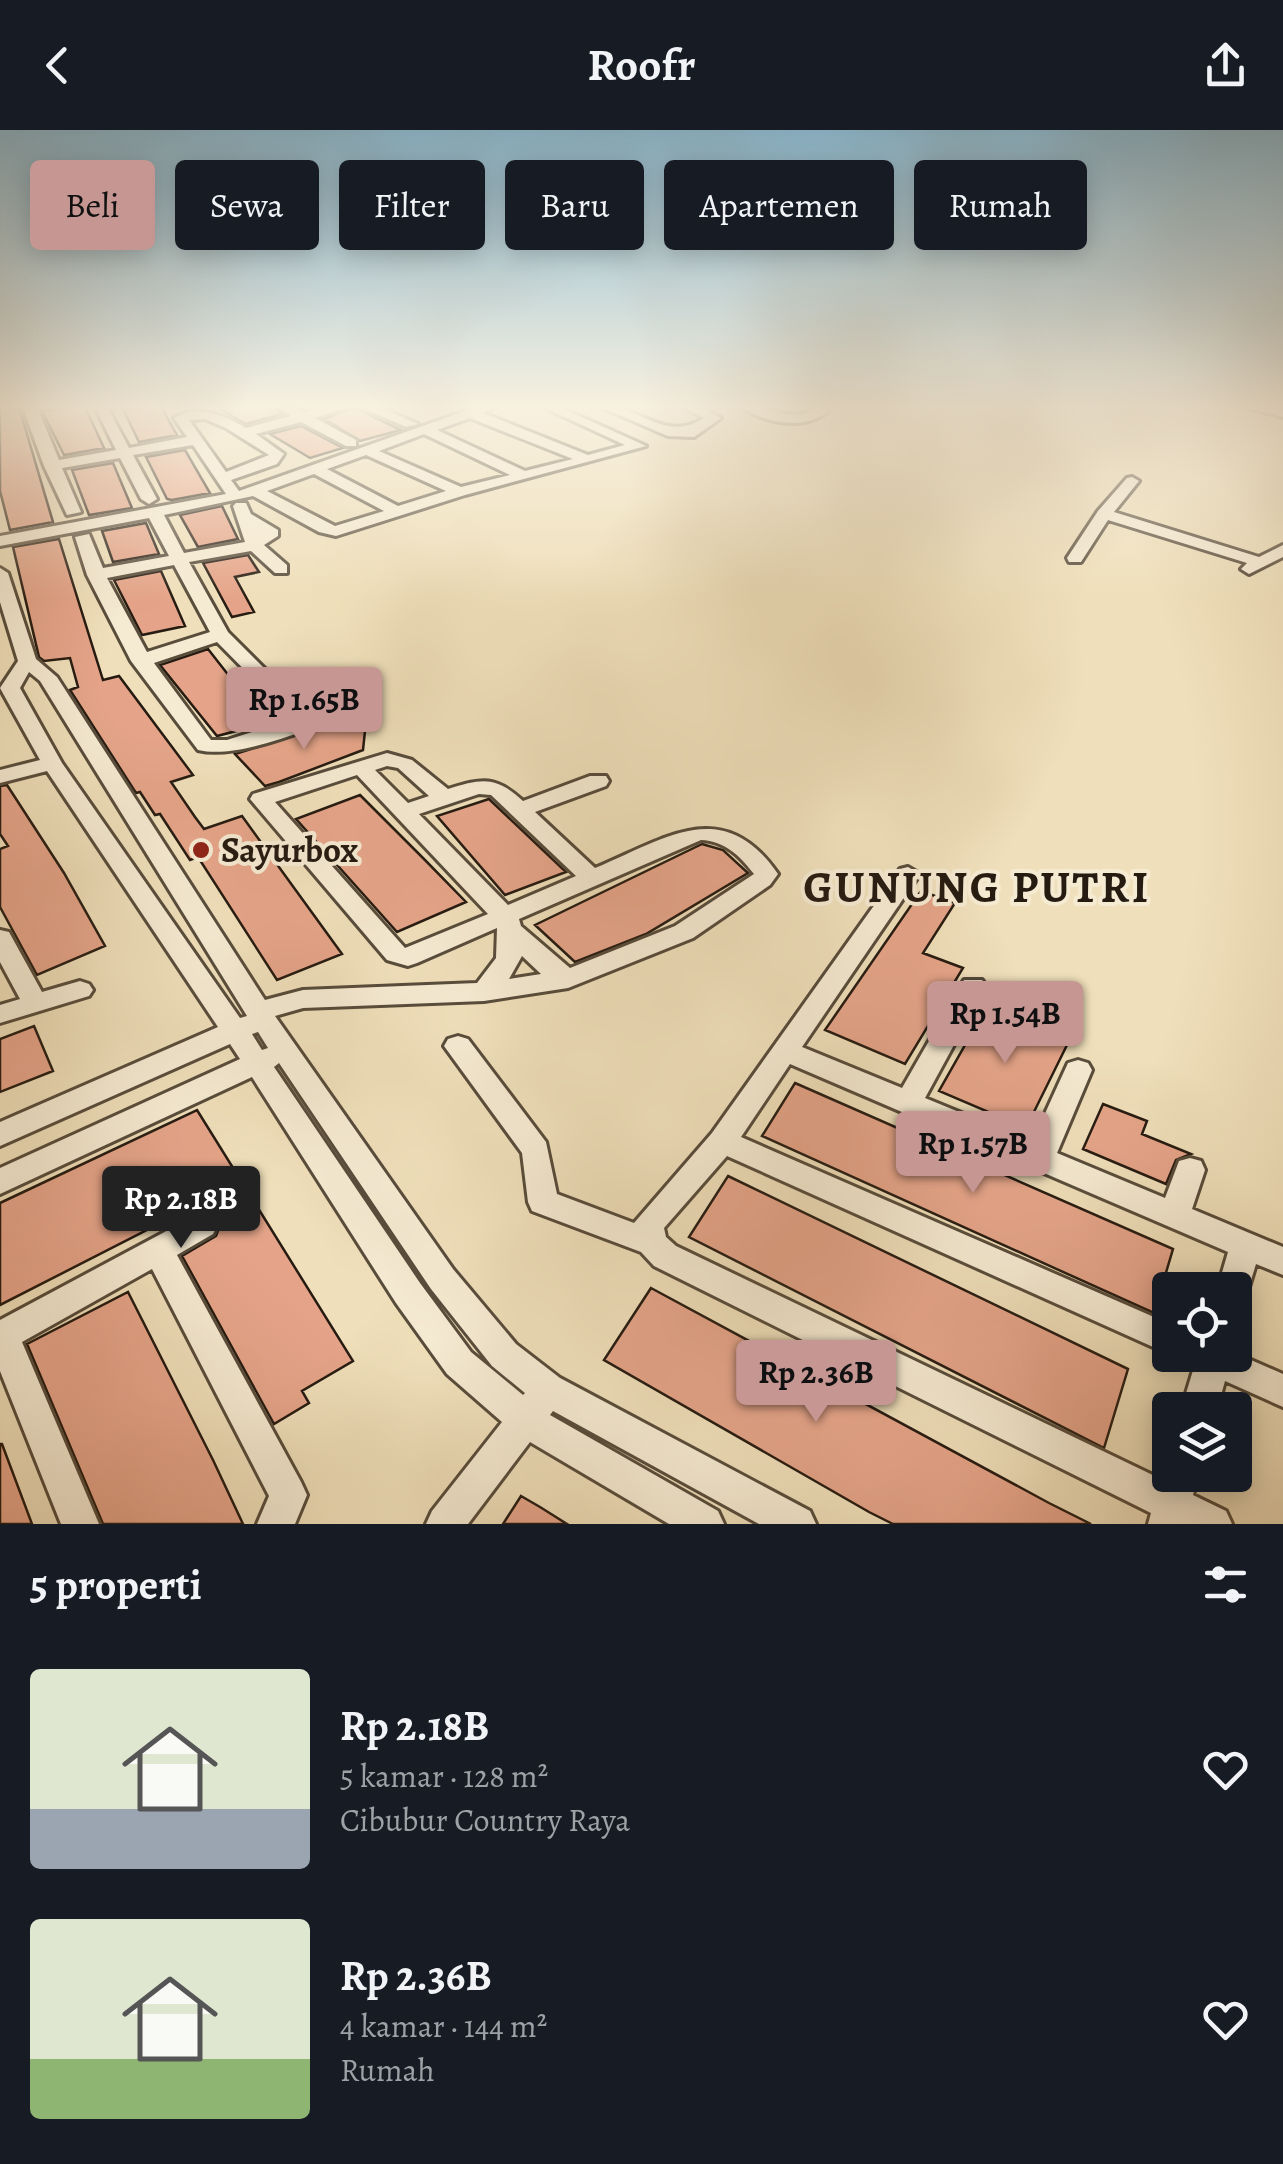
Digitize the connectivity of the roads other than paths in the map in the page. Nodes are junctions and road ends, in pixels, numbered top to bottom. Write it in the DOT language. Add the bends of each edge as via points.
graph roads {
  1 [pos="53,470"];
  2 [pos="134,470"];
  3 [pos="216,470"];
  4 [pos="243,470"];
  5 [pos="313,470"];
  6 [pos="318,470"];
  7 [pos="411,470"];
  8 [pos="511,470"];
  9 [pos="542,470"];
  10 [pos="522,475"];
  11 [pos="222,478"];
  12 [pos="1132,480"];
  13 [pos="255,490"];
  14 [pos="460,492"];
  15 [pos="152,505"];
  16 [pos="240,506"];
  17 [pos="72,512"];
  18 [pos="399,513"];
  19 [pos="1104,514"];
  20 [pos="83,537"];
  21 [pos="0,541"];
  22 [pos="254,545"];
  23 [pos="1283,550"];
  24 [pos="181,558"];
  25 [pos="1075,558"];
  26 [pos="1258,562"];
  27 [pos="281,569"];
  28 [pos="0,574"];
  29 [pos="1242,574"];
  30 [pos="95,575"];
  31 [pos="220,636"];
  32 [pos="140,660"];
  33 [pos="26,662"];
  34 [pos="346,709"];
  35 [pos="306,720"];
  36 [pos="52,763"];
  37 [pos="360,766"];
  38 [pos="0,778"];
  39 [pos="598,782"];
  40 [pos="442,796"];
  41 [pos="520,810"];
  42 [pos="405,811"];
  43 [pos="908,874"];
  44 [pos="592,878"];
  45 [pos="509,925"];
  46 [pos="0,938"];
  47 [pos="568,979"];
  48 [pos="973,986"];
  49 [pos="80,990"];
  50 [pos="484,992"];
  51 [pos="34,1001"];
  52 [pos="0,1014"];
  53 [pos="253,1020"];
  54 [pos="458,1046"];
  55 [pos="785,1050"];
  56 [pos="271,1057"];
  57 [pos="1078,1070"];
  58 [pos="908,1102"];
  59 [pos="0,1135"];
  60 [pos="722,1141"];
  61 [pos="1040,1158"];
  62 [pos="1190,1170"];
  63 [pos="0,1182"];
  64 [pos="1175,1214"];
  65 [pos="202,1225"];
  66 [pos="652,1243"];
  67 [pos="1246,1244"];
  68 [pos="158,1250"];
  69 [pos="1283,1260"];
  70 [pos="1238,1272"];
  71 [pos="1152,1332"];
  72 [pos="2,1337"];
  73 [pos="1243,1372"];
  74 [pos="548,1390"];
  75 [pos="1283,1390"];
  76 [pos="526,1420"];
  77 [pos="1173,1501"];
  78 [pos="80,1524"];
  79 [pos="276,1524"];
  80 [pos="445,1524"];
  81 [pos="705,1524"];
  82 [pos="797,1524"];
  83 [pos="1213,1524"];
  1 -- 17 [label="street"];
  2 -- 15 [label="street"];
  3 -- 11 [label="street"];
  4 -- 11 [label="street"];
  5 -- 13 [label="street"];
  6 -- 18 [label="street"];
  7 -- 14 [label="street"];
  8 -- 10 [label="street"];
  9 -- 10 [label="street"];
  10 -- 14 [label="street"];
  11 -- 16 [label="street"];
  12 -- 19 [label="street"];
  13 -- 16 [label="street"];
  13 -- 18 [label="street" via="329,531"];
  14 -- 18 [label="street"];
  15 -- 16 [label="street"];
  15 -- 21 [label="street"];
  15 -- 24 [label="street"];
  16 -- 22 [label="street" via="272,531"];
  19 -- 25 [label="street"];
  19 -- 26 [label="street"];
  20 -- 30 [label="street"];
  22 -- 24 [label="street"];
  22 -- 27 [label="street"];
  23 -- 26 [label="street"];
  24 -- 30 [label="street"];
  24 -- 31 [label="street"];
  26 -- 29 [label="street"];
  28 -- 33 [label="street"];
  30 -- 32 [label="street"];
  31 -- 32 [label="street"];
  31 -- 35 [label="street"];
  32 -- 35 [label="street" via="205,746 229,746"];
  33 -- 36 [label="street" via="10,688"];
  33 -- 53 [label="street" via="47,676"];
  34 -- 35 [label="street"];
  36 -- 38 [label="street"];
  36 -- 53 [label="street"];
  37 -- 40 [label="street" via="400,762"];
  37 -- 42 [label="street"];
  37 -- 45 [label="street" via="261,800 396,954 412,957"];
  39 -- 41 [label="street"];
  40 -- 41 [label="street" via="490,787"];
  40 -- 42 [label="street"];
  41 -- 44 [label="street"];
  42 -- 45 [label="street"];
  43 -- 55 [label="street"];
  44 -- 45 [label="street"];
  44 -- 47 [label="street" via="692,834 714,833 750,850 766,874 684,932"];
  45 -- 47 [label="street"];
  45 -- 50 [label="street" via="510,957"];
  46 -- 51 [label="street"];
  47 -- 50 [label="street"];
  48 -- 58 [label="street"];
  49 -- 51 [label="street"];
  50 -- 53 [label="street" via="302,1000"];
  51 -- 52 [label="street"];
  53 -- 56 [label="street"];
  53 -- 59 [label="street"];
  54 -- 66 [label="street" via="536,1150 543,1202"];
  55 -- 58 [label="street"];
  55 -- 60 [label="street"];
  56 -- 63 [label="street"];
  56 -- 74 [label="street" via="504,1355"];
  56 -- 76 [label="street" via="408,1293 460,1364"];
  57 -- 61 [label="street"];
  58 -- 61 [label="street"];
  60 -- 66 [label="street" via="648,1225"];
  60 -- 71 [label="street"];
  61 -- 64 [label="street"];
  62 -- 64 [label="street"];
  64 -- 67 [label="street"];
  65 -- 68 [label="street"];
  66 -- 77 [label="street" via="665,1256"];
  67 -- 69 [label="street"];
  67 -- 70 [label="street"];
  68 -- 72 [label="street"];
  68 -- 79 [label="street" via="288,1495"];
  72 -- 78 [label="street"];
  73 -- 75 [label="street"];
  74 -- 76 [label="street"];
  74 -- 82 [label="street"];
  76 -- 80 [label="street"];
  76 -- 81 [label="street"];
  77 -- 83 [label="street"];
}
